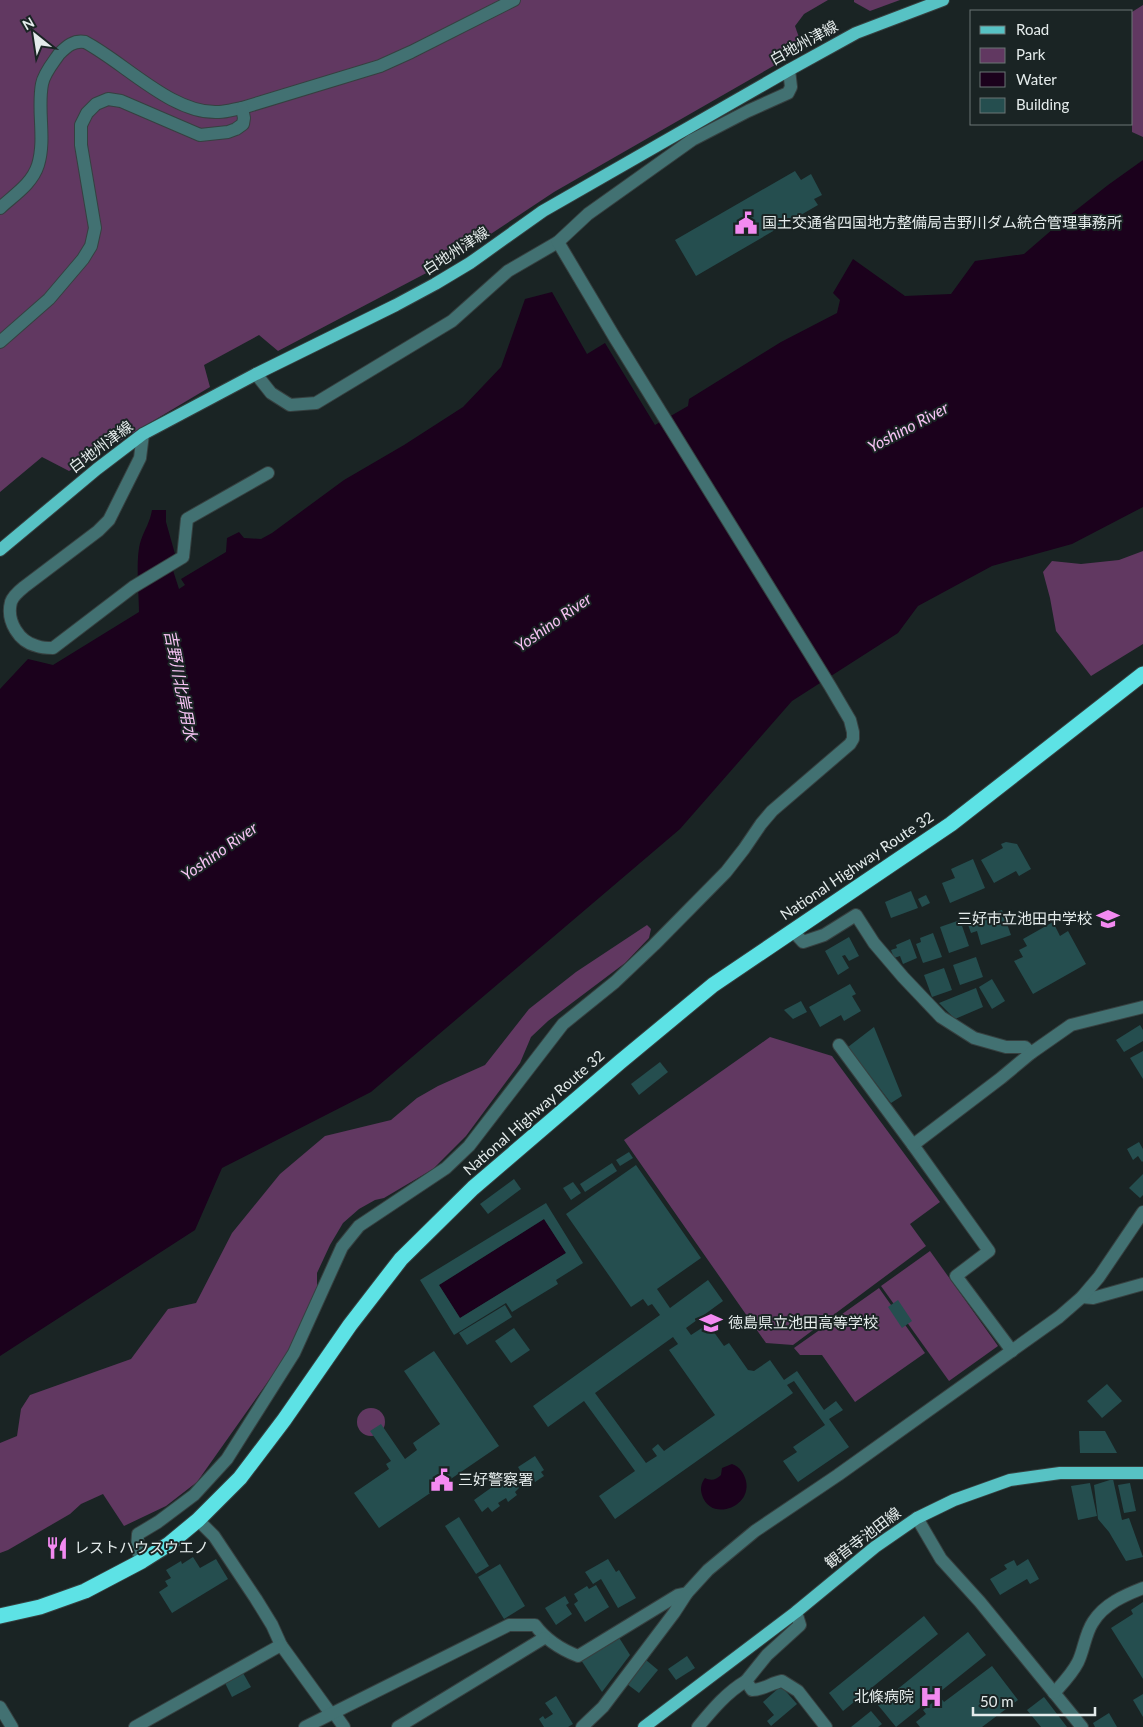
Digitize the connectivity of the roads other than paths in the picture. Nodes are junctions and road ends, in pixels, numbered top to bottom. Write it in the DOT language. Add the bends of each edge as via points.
graph roads {
  1 [pos="514,0"];
  2 [pos="943,0"];
  3 [pos="788,70"];
  4 [pos="242,108"];
  5 [pos="0,208"];
  6 [pos="558,242"];
  7 [pos="0,342"];
  8 [pos="256,374"];
  9 [pos="143,434"];
  10 [pos="268,473"];
  11 [pos="0,550"];
  12 [pos="5,624"];
  13 [pos="1143,674"];
  14 [pos="793,931"];
  15 [pos="1143,1007"];
  16 [pos="839,1045"];
  17 [pos="1032,1053"];
  18 [pos="913,1145"];
  19 [pos="1143,1212"];
  20 [pos="1143,1284"];
  21 [pos="1082,1297"];
  22 [pos="1012,1351"];
  23 [pos="1143,1473"];
  24 [pos="917,1518"];
  25 [pos="198,1520"];
  26 [pos="142,1561"];
  27 [pos="1143,1588"];
  28 [pos="687,1592"];
  29 [pos="796,1612"];
  30 [pos="0,1616"];
  31 [pos="544,1638"];
  32 [pos="281,1646"];
  33 [pos="746,1680"];
  34 [pos="1054,1693"];
  35 [pos="0,1707"];
  36 [pos="333,1713"];
  37 [pos="12,1727"];
  38 [pos="135,1727"];
  39 [pos="305,1727"];
  40 [pos="344,1727"];
  41 [pos="398,1727"];
  42 [pos="582,1727"];
  43 [pos="644,1727"];
  44 [pos="698,1727"];
  45 [pos="826,1727"];
  46 [pos="1082,1727"];
  1 -- 4 [label="street" via="380,66"];
  2 -- 3 [label="main road, 白地州津線" via="856,33"];
  3 -- 6 [label="street" via="791,87 788,93 692,140 588,214"];
  3 -- 8 [label="main road, 白地州津線" via="543,211 435,284"];
  4 -- 5 [label="street" via="220,112 186,106 167,97 85,42 78,41 61,52 42,83 41,146 35,170 26,186"];
  4 -- 7 [label="street" via="243,124 236,129 200,135 121,101 108,99 96,104 81,125 81,145 95,228 91,246 49,299"];
  6 -- 8 [label="street" via="508,271 452,321 316,403 290,405 271,393"];
  6 -- 26 [label="street" via="830,686 850,720 853,739 772,811 726,872 654,945 563,1024 469,1146 446,1168 359,1226 342,1247 294,1353 227,1459 194,1495 138,1534 137,1549"];
  8 -- 9 [label="main road, 白地州津線"];
  9 -- 11 [label="main road, 白地州津線"];
  9 -- 12 [label="street" via="140,458 109,520 16,594"];
  10 -- 12 [label="street" via="187,519 183,557 133,587 52,648 34,646"];
  13 -- 14 [label="highway, National Highway Route 32" via="951,824"];
  14 -- 17 [label="street" via="803,942 824,935 856,915 874,943 941,1017 974,1038 1006,1047 1025,1047"];
  14 -- 25 [label="highway, National Highway Route 32" via="713,985 627,1056 473,1188 408,1252 350,1325 240,1478"];
  15 -- 17 [label="street" via="1071,1025"];
  16 -- 18 [label="street"];
  17 -- 18 [label="street"];
  18 -- 22 [label="street" via="989,1251 956,1276"];
  19 -- 21 [label="street"];
  20 -- 21 [label="street" via="1093,1298"];
  21 -- 22 [label="street"];
  22 -- 28 [label="street" via="755,1531"];
  23 -- 24 [label="main road, 観音寺池田線" via="1060,1473 1010,1480 954,1500"];
  24 -- 29 [label="main road, 観音寺池田線" via="875,1547"];
  24 -- 34 [label="street" via="940,1559 980,1602"];
  25 -- 26 [label="highway, National Highway Route 32"];
  25 -- 32 [label="street" via="214,1536 244,1581 272,1625"];
  26 -- 30 [label="highway, National Highway Route 32" via="85,1591 40,1607"];
  27 -- 34 [label="street" via="1122,1596 1092,1622 1078,1661"];
  28 -- 31 [label="street" via="578,1656"];
  28 -- 42 [label="street" via="602,1707"];
  29 -- 33 [label="street" via="800,1625 767,1655"];
  29 -- 43 [label="main road, 観音寺池田線"];
  31 -- 36 [label="street" via="535,1625 509,1625"];
  31 -- 41 [label="street"];
  32 -- 36 [label="street"];
  32 -- 38 [label="street"];
  33 -- 44 [label="street"];
  33 -- 45 [label="street" via="752,1690 782,1681 798,1691"];
  34 -- 46 [label="street"];
  35 -- 37 [label="street"];
  36 -- 39 [label="street"];
  36 -- 40 [label="street"];
}
